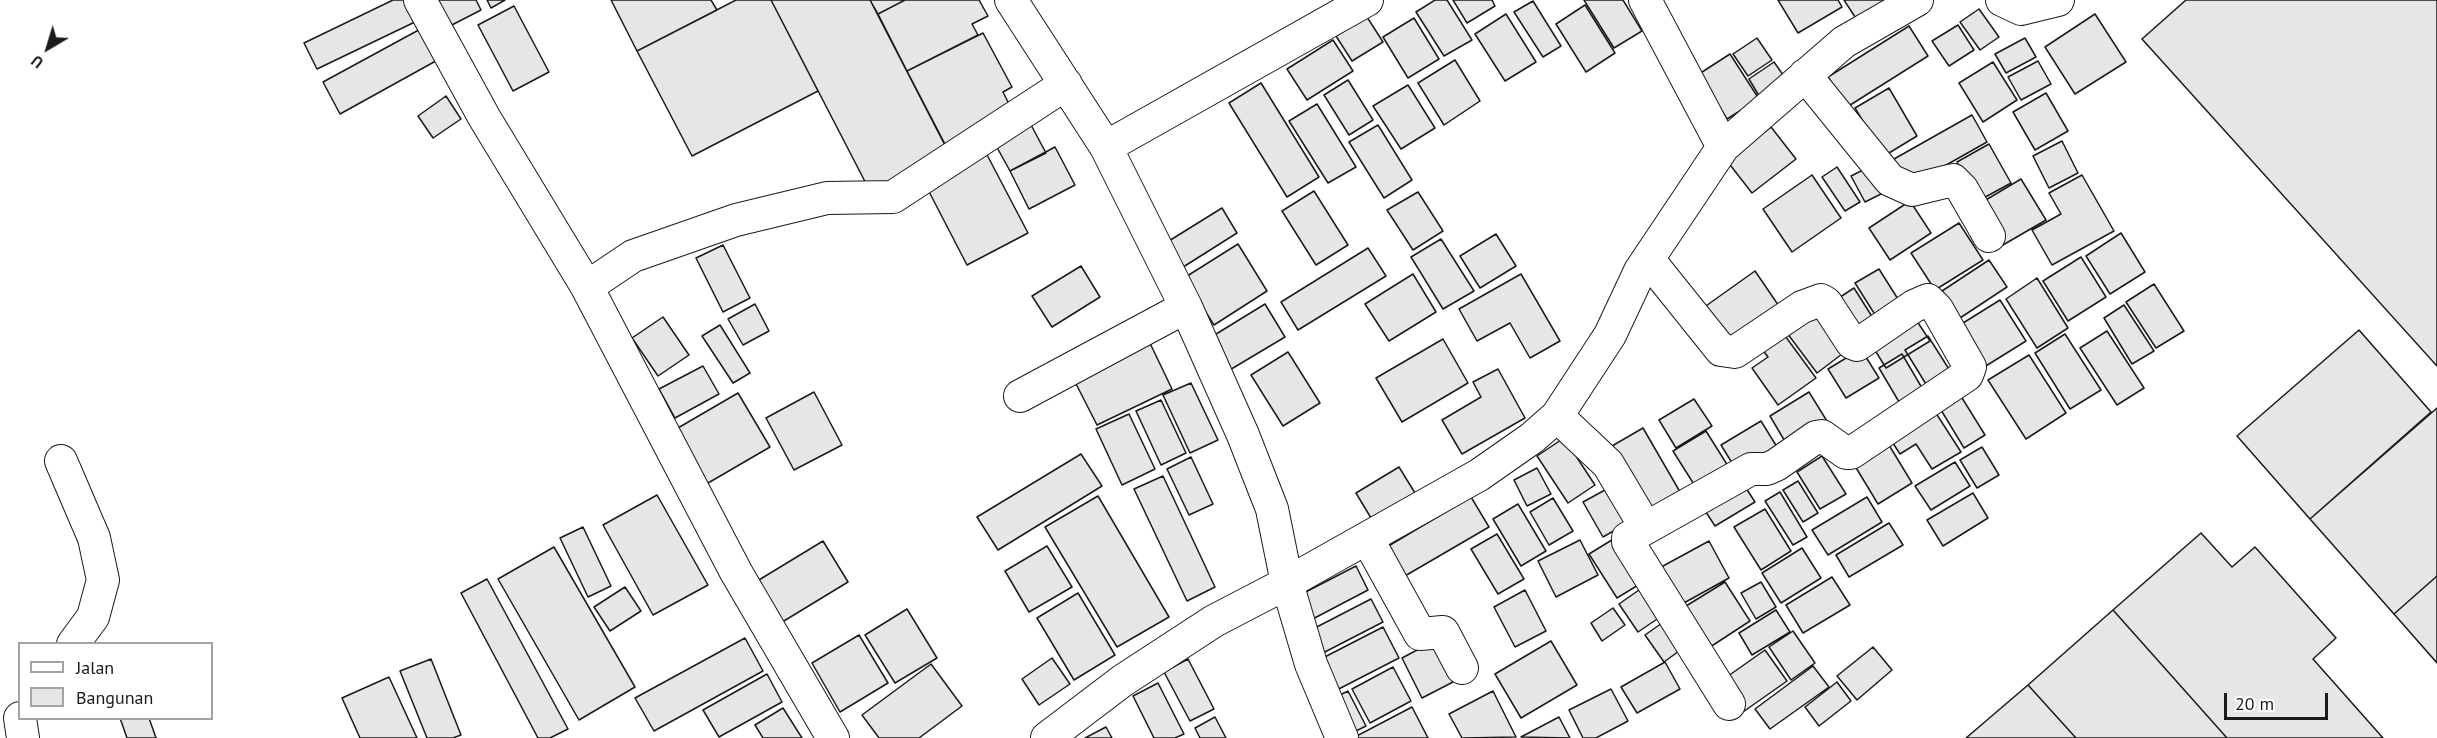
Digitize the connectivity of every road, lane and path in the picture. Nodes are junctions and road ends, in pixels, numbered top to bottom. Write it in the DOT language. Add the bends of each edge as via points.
graph roads {
  1 [pos="420,0"];
  2 [pos="1011,0"];
  3 [pos="1367,0"];
  4 [pos="1645,0"];
  5 [pos="1917,0"];
  6 [pos="2002,0"];
  7 [pos="2058,0"];
  8 [pos="1805,75"];
  9 [pos="1066,84"];
  10 [pos="1106,147"];
  11 [pos="1723,147"];
  12 [pos="1989,236"];
  13 [pos="1648,259"];
  14 [pos="587,287"];
  15 [pos="1186,307"];
  16 [pos="1020,396"];
  17 [pos="1557,416"];
  18 [pos="61,461"];
  19 [pos="1646,528"];
  20 [pos="1366,538"];
  21 [pos="1287,583"];
  22 [pos="74,642"];
  23 [pos="1462,668"];
  24 [pos="1729,704"];
  25 [pos="20,720"];
  26 [pos="23,738"];
  27 [pos="833,738"];
  28 [pos="1047,738"];
  29 [pos="1342,738"];
  1 -- 14 [label="street" via="484,117"];
  2 -- 9 [label="street"];
  3 -- 10 [label="street"];
  4 -- 11 [label="street"];
  5 -- 8 [label="street" via="1844,42"];
  6 -- 7 [label="street" via="2021,9"];
  8 -- 11 [label="street"];
  8 -- 12 [label="street" via="1890,180 1912,190 1953,180"];
  9 -- 10 [label="street"];
  9 -- 14 [label="street" via="893,197 828,198 736,220 633,256"];
  10 -- 15 [label="street"];
  11 -- 13 [label="street"];
  13 -- 17 [label="street" via="1610,335"];
  13 -- 19 [label="street" via="1721,350 1735,352 1802,307 1821,300 1857,345 1928,300 1970,368 1967,375 1851,453 1822,436 1816,437 1776,465 1750,469"];
  14 -- 27 [label="street" via="736,572"];
  15 -- 16 [label="street"];
  15 -- 21 [label="street" via="1272,509"];
  17 -- 19 [label="street" via="1608,464"];
  17 -- 20 [label="street" via="1479,475"];
  18 -- 22 [label="street" via="94,537 103,580 93,617"];
  19 -- 24 [label="street" via="1628,538 1628,542"];
  20 -- 21 [label="street"];
  20 -- 23 [label="street" via="1420,634 1443,632"];
  21 -- 28 [label="street" via="1214,621 1122,681"];
  21 -- 29 [label="street" via="1311,664"];
  25 -- 26 [label="street"];
}
